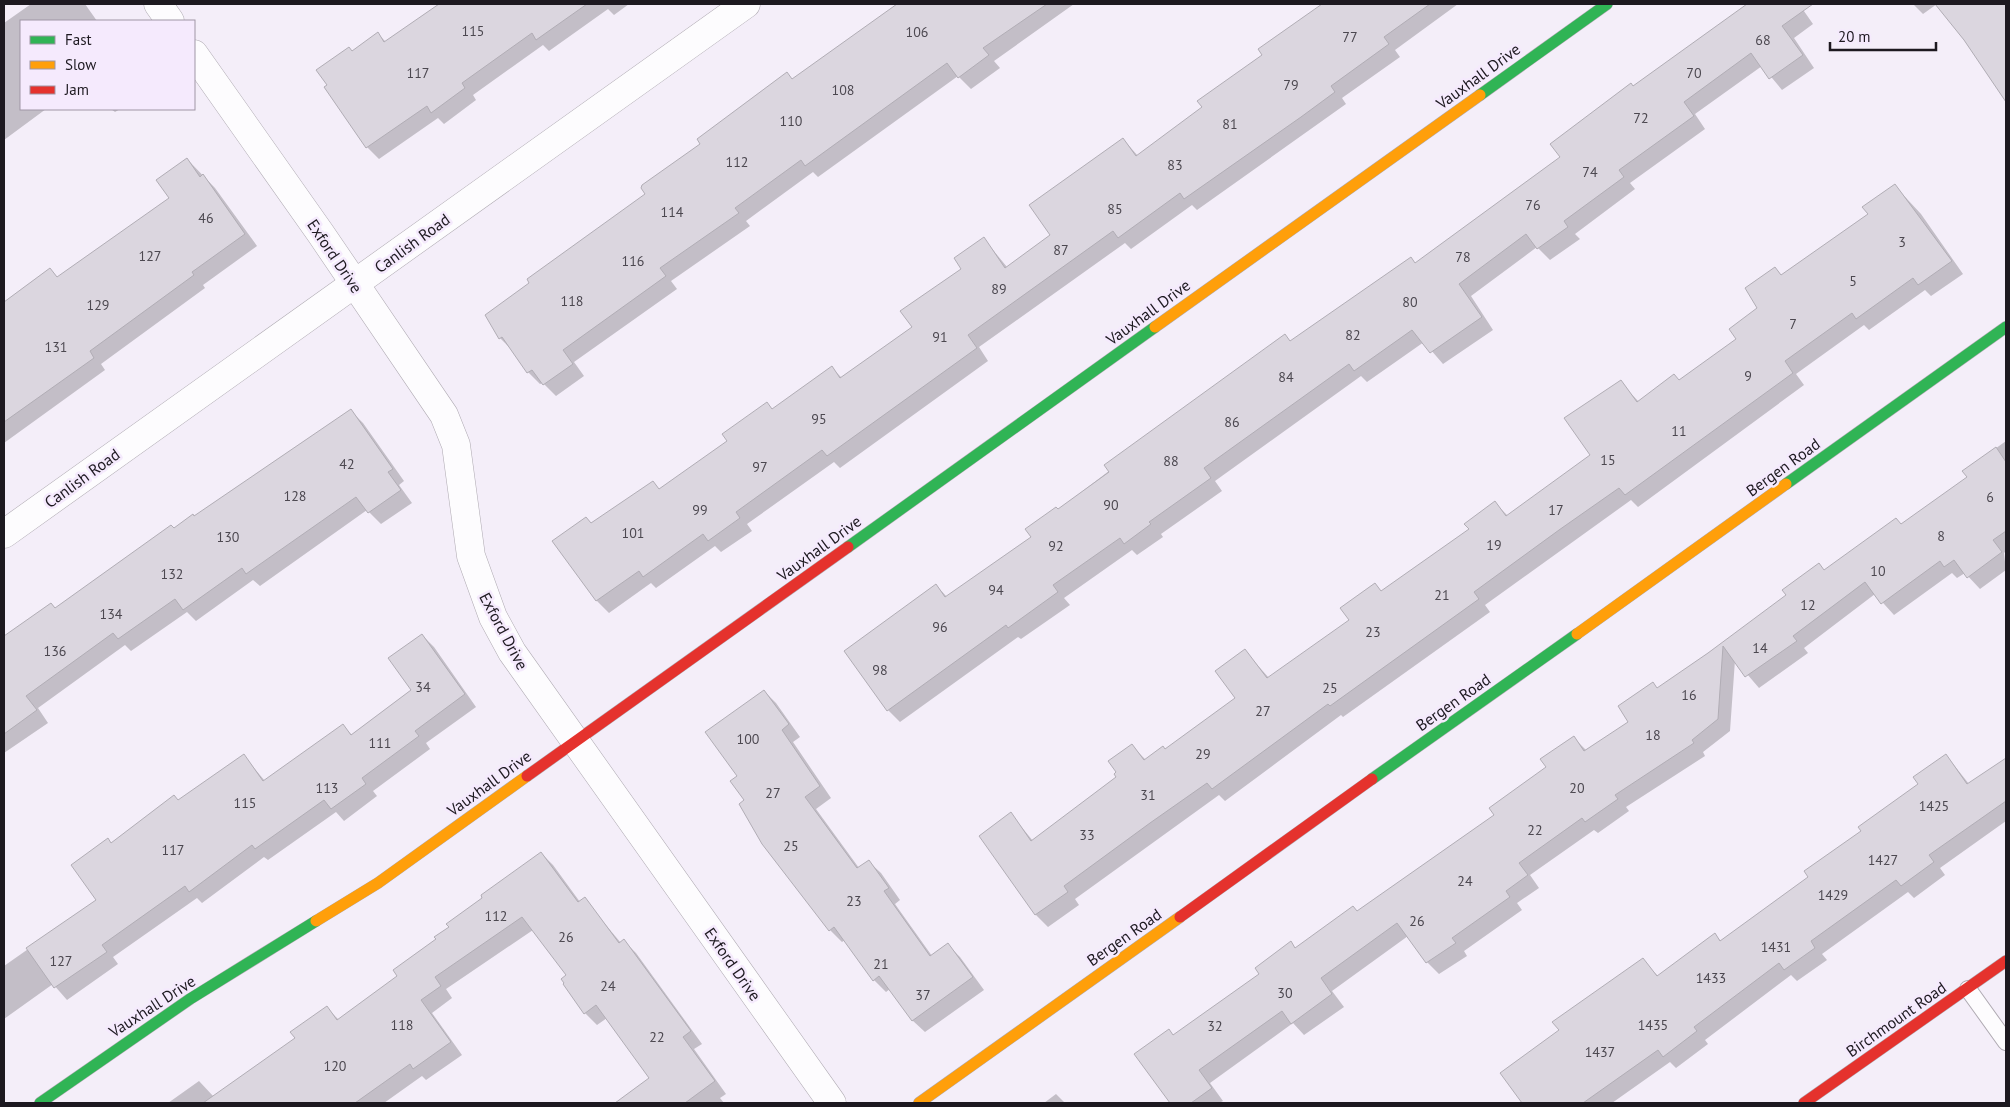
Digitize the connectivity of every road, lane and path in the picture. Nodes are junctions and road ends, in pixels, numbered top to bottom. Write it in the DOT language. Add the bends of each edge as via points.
graph roads {
  1 [pos="158,4"];
  2 [pos="746,4"];
  3 [pos="1607,4"];
  4 [pos="169,20"];
  5 [pos="195,55"];
  6 [pos="354,284"];
  7 [pos="2006,327"];
  8 [pos="4,534"];
  9 [pos="575,742"];
  10 [pos="2006,961"];
  11 [pos="1968,989"];
  12 [pos="2006,1042"];
  13 [pos="40,1103"];
  14 [pos="832,1103"];
  15 [pos="919,1103"];
  16 [pos="1804,1103"];
  1 -- 4 [label="street"];
  2 -- 6 [label="street, Canlish Road"];
  3 -- 9 [label="street, Vauxhall Drive"];
  5 -- 6 [label="street, Exford Drive"];
  6 -- 8 [label="street, Canlish Road"];
  6 -- 9 [label="street, Exford Drive" via="444,415 456,445 471,556 483,594 512,652"];
  7 -- 15 [label="street, Bergen Road"];
  9 -- 13 [label="street, Vauxhall Drive" via="378,883 190,999"];
  9 -- 14 [label="street, Exford Drive"];
  10 -- 11 [label="street, Birchmount Road"];
  11 -- 12 [label="lane"];
  11 -- 16 [label="street, Birchmount Road"];
}
